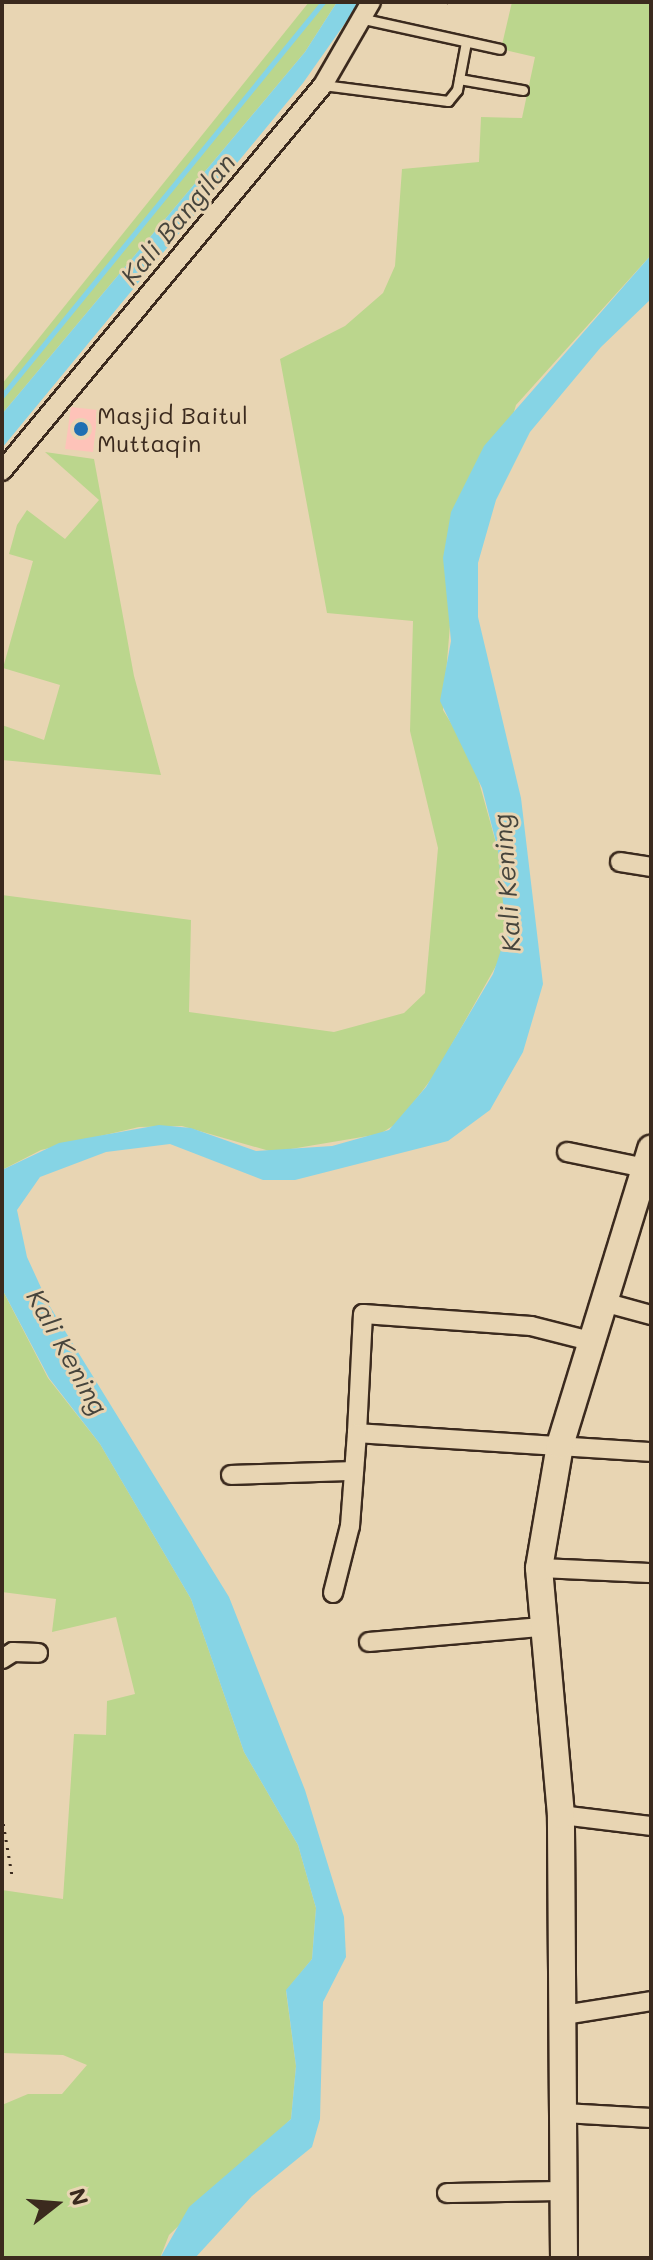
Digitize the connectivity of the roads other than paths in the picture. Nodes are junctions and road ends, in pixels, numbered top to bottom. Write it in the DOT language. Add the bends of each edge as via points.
graph roads {
  1 [pos="367,10"];
  2 [pos="466,42"];
  3 [pos="500,49"];
  4 [pos="459,79"];
  5 [pos="323,85"];
  6 [pos="523,90"];
  7 [pos="2,471"];
  8 [pos="620,862"];
  9 [pos="651,867"];
  10 [pos="567,1152"];
  11 [pos="649,1156"];
  12 [pos="607,1303"];
  13 [pos="651,1315"];
  14 [pos="594,1342"];
  15 [pos="357,1433"];
  16 [pos="560,1445"];
  17 [pos="651,1452"];
  18 [pos="354,1471"];
  19 [pos="231,1475"];
  20 [pos="539,1568"];
  21 [pos="651,1573"];
  22 [pos="333,1593"];
  23 [pos="541,1627"];
  24 [pos="369,1642"];
  25 [pos="38,1653"];
  26 [pos="2,1659"];
  27 [pos="561,1815"];
  28 [pos="651,1826"];
  29 [pos="651,2001"];
  30 [pos="564,2015"];
  31 [pos="564,2113"];
  32 [pos="651,2118"];
  33 [pos="564,2191"];
  34 [pos="447,2193"];
  35 [pos="564,2258"];
  1 -- 2 [label="lane"];
  1 -- 5 [label="street"];
  2 -- 3 [label="lane"];
  2 -- 4 [label="lane"];
  4 -- 5 [label="lane" via="453,97 441,101"];
  4 -- 6 [label="lane"];
  5 -- 7 [label="street"];
  8 -- 9 [label="street"];
  10 -- 11 [label="street"];
  11 -- 12 [label="main road"];
  12 -- 13 [label="street"];
  12 -- 14 [label="main road"];
  14 -- 15 [label="street" via="531,1326 363,1314"];
  14 -- 16 [label="main road"];
  15 -- 16 [label="street"];
  15 -- 18 [label="street"];
  16 -- 17 [label="street"];
  16 -- 20 [label="main road"];
  18 -- 19 [label="street"];
  18 -- 22 [label="street" via="350,1526"];
  20 -- 21 [label="street"];
  20 -- 23 [label="main road"];
  23 -- 24 [label="street"];
  23 -- 27 [label="main road"];
  25 -- 26 [label="street" via="13,1652"];
  27 -- 28 [label="street"];
  27 -- 30 [label="main road"];
  29 -- 30 [label="street"];
  30 -- 31 [label="main road"];
  31 -- 32 [label="street"];
  31 -- 33 [label="main road"];
  33 -- 34 [label="street"];
  33 -- 35 [label="main road"];
}
